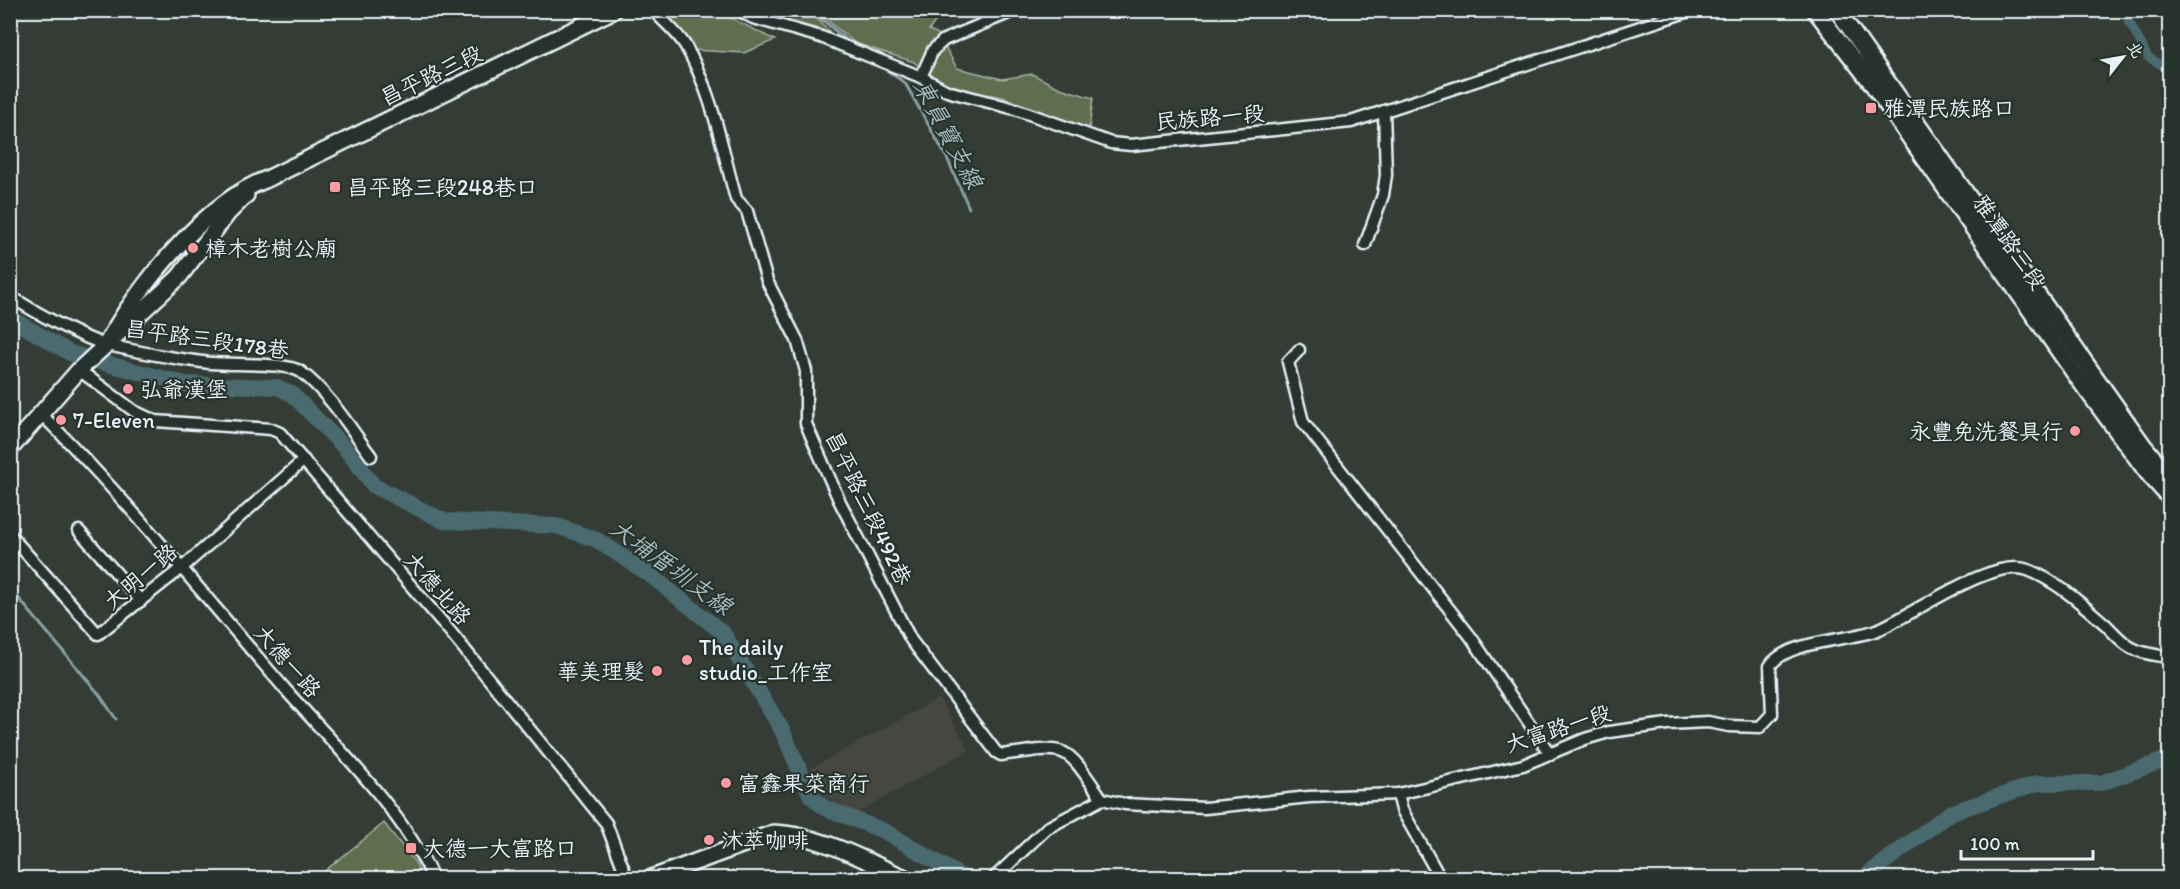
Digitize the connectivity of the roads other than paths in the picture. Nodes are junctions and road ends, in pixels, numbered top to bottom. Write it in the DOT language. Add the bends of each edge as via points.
graph roads {
  1 [pos="614,10"];
  2 [pos="653,10"];
  3 [pos="738,10"];
  4 [pos="1016,10"];
  5 [pos="1692,10"];
  6 [pos="1815,10"];
  7 [pos="1837,10"];
  8 [pos="921,77"];
  9 [pos="1384,111"];
  10 [pos="267,179"];
  11 [pos="1365,245"];
  12 [pos="10,296"];
  13 [pos="106,345"];
  14 [pos="1299,350"];
  15 [pos="79,370"];
  16 [pos="40,414"];
  17 [pos="10,449"];
  18 [pos="371,456"];
  19 [pos="304,460"];
  20 [pos="2169,478"];
  21 [pos="2169,498"];
  22 [pos="80,531"];
  23 [pos="10,535"];
  24 [pos="183,567"];
  25 [pos="141,601"];
  26 [pos="2169,658"];
  27 [pos="1550,754"];
  28 [pos="1398,794"];
  29 [pos="1102,799"];
  30 [pos="433,879"];
  31 [pos="627,879"];
  32 [pos="652,879"];
  33 [pos="905,879"];
  34 [pos="994,879"];
  35 [pos="1440,879"];
  1 -- 10 [label="street, 昌平路三段"];
  2 -- 29 [label="street, 昌平路三段492巷" via="684,43 699,75 736,199 747,211 767,281 797,340 806,371 806,424 839,500 911,640 996,752 1001,755 1054,748 1072,755"];
  3 -- 8 [label="street, 民族路一段"];
  4 -- 8 [label="street" via="944,40 933,50"];
  5 -- 9 [label="street, 民族路一段"];
  6 -- 21 [label="street, 雅潭路三段" via="1871,82 2106,416"];
  7 -- 20 [label="street, 雅潭路三段"];
  8 -- 9 [label="street, 民族路一段" via="947,91 1015,109 1111,143 1131,145 1351,122"];
  9 -- 11 [label="street" via="1386,175"];
  10 -- 13 [label="street, 昌平路三段" via="228,213 179,276"];
  10 -- 13 [label="street, 昌平路三段" via="229,198 177,246"];
  12 -- 13 [label="street, 昌平路三段178巷"];
  13 -- 15 [label="street, 昌平路三段"];
  13 -- 18 [label="street, 昌平路三段178巷" via="202,362 281,364 300,372 333,405"];
  14 -- 27 [label="street" via="1288,362 1303,422 1471,637"];
  15 -- 16 [label="street, 昌平路三段"];
  15 -- 19 [label="street, 大德北路" via="134,411 155,421 271,429 280,433"];
  16 -- 17 [label="street, 昌平路三段"];
  16 -- 24 [label="street, 大德一路"];
  19 -- 24 [label="street, 大明一路"];
  19 -- 31 [label="street, 大德北路" via="606,823"];
  22 -- 25 [label="street"];
  23 -- 25 [label="street, 大明一路" via="98,633"];
  24 -- 25 [label="street, 大明一路"];
  24 -- 30 [label="street, 大德一路" via="378,794"];
  26 -- 27 [label="street, 大富路一段" via="2133,649 2076,599 2026,569 2007,570 1967,581 1875,630 1811,643 1774,660 1770,666 1772,714 1760,727 1708,722 1656,725 1609,732"];
  27 -- 28 [label="street, 大富路一段" via="1523,765"];
  28 -- 29 [label="street, 大富路一段" via="1310,797 1204,808"];
  28 -- 35 [label="street" via="1402,810"];
  29 -- 34 [label="street" via="1047,828"];
  32 -- 33 [label="street" via="774,833 829,844"];
}
